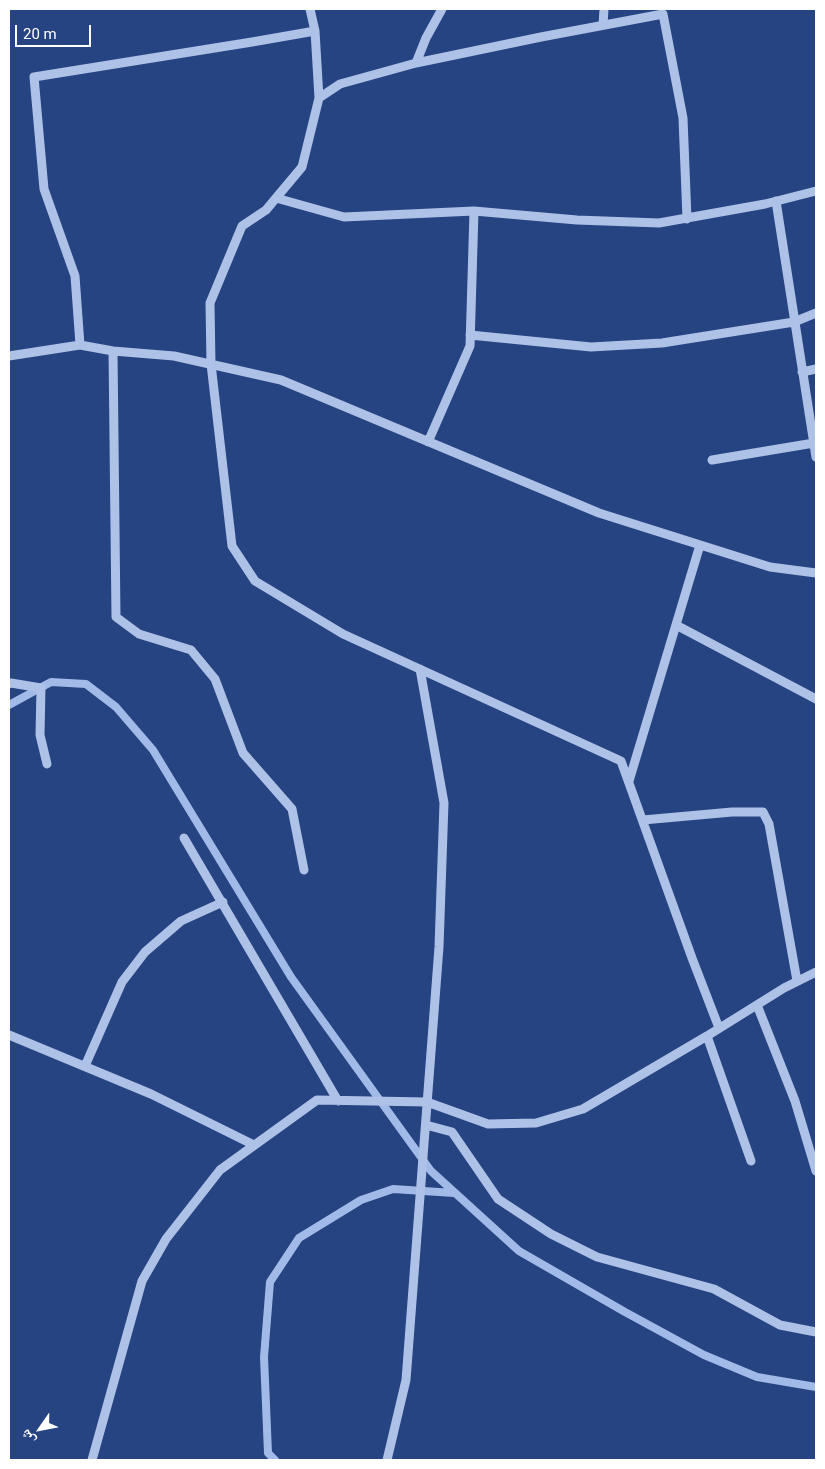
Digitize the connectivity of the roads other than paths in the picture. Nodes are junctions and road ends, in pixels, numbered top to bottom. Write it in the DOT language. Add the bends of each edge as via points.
graph roads {
  1 [pos="310,9"];
  2 [pos="442,9"];
  3 [pos="604,9"];
  4 [pos="603,26"];
  5 [pos="314,31"];
  6 [pos="416,63"];
  7 [pos="319,98"];
  8 [pos="816,191"];
  9 [pos="276,198"];
  10 [pos="776,201"];
  11 [pos="474,211"];
  12 [pos="687,219"];
  13 [pos="816,313"];
  14 [pos="794,322"];
  15 [pos="470,335"];
  16 [pos="80,345"];
  17 [pos="113,351"];
  18 [pos="9,356"];
  19 [pos="211,364"];
  20 [pos="816,369"];
  21 [pos="802,372"];
  22 [pos="428,442"];
  23 [pos="814,443"];
  24 [pos="816,454"];
  25 [pos="712,460"];
  26 [pos="700,545"];
  27 [pos="816,573"];
  28 [pos="676,625"];
  29 [pos="420,669"];
  30 [pos="9,684"];
  31 [pos="816,699"];
  32 [pos="47,764"];
  33 [pos="629,781"];
  34 [pos="643,820"];
  35 [pos="184,838"];
  36 [pos="304,870"];
  37 [pos="223,902"];
  38 [pos="816,972"];
  39 [pos="797,981"];
  40 [pos="757,1005"];
  41 [pos="719,1028"];
  42 [pos="9,1035"];
  43 [pos="707,1036"];
  44 [pos="85,1066"];
  45 [pos="338,1101"];
  46 [pos="428,1102"];
  47 [pos="426,1125"];
  48 [pos="254,1145"];
  49 [pos="751,1161"];
  50 [pos="816,1172"];
  51 [pos="816,1332"];
  52 [pos="92,1460"];
  53 [pos="387,1460"];
  1 -- 5 [label="street"];
  2 -- 6 [label="street"];
  3 -- 4 [label="street"];
  4 -- 6 [label="street"];
  4 -- 12 [label="street" via="663,14 683,118"];
  5 -- 7 [label="street"];
  5 -- 16 [label="street" via="34,77 44,189 75,276"];
  6 -- 7 [label="street" via="340,84"];
  7 -- 9 [label="street" via="302,167"];
  8 -- 10 [label="street"];
  9 -- 11 [label="street" via="344,217"];
  9 -- 19 [label="street" via="266,210 242,226 210,303"];
  10 -- 12 [label="street"];
  10 -- 14 [label="street"];
  11 -- 12 [label="street" via="659,224"];
  11 -- 15 [label="street"];
  13 -- 14 [label="street"];
  14 -- 15 [label="street" via="662,343 591,347"];
  14 -- 21 [label="street"];
  15 -- 22 [label="street" via="470,346"];
  16 -- 17 [label="street"];
  16 -- 18 [label="street"];
  17 -- 19 [label="street" via="174,356"];
  17 -- 36 [label="street" via="116,617 139,634 191,650 215,679 243,753 292,809"];
  19 -- 22 [label="street" via="282,380"];
  19 -- 29 [label="street" via="232,546 255,581 343,634"];
  20 -- 21 [label="street"];
  21 -- 23 [label="street"];
  22 -- 26 [label="street" via="599,513"];
  23 -- 24 [label="street"];
  23 -- 25 [label="street"];
  26 -- 27 [label="street" via="770,567"];
  26 -- 28 [label="street"];
  28 -- 31 [label="street"];
  28 -- 33 [label="street"];
  29 -- 33 [label="street" via="621,761"];
  29 -- 46 [label="street" via="444,803 439,947"];
  30 -- 32 [label="street" via="41,688 40,735"];
  33 -- 34 [label="street"];
  34 -- 39 [label="street" via="762,812 769,824"];
  34 -- 41 [label="street"];
  35 -- 37 [label="street"];
  37 -- 44 [label="street" via="181,921 145,952 122,982"];
  37 -- 45 [label="street"];
  38 -- 39 [label="street"];
  39 -- 40 [label="street"];
  40 -- 41 [label="street"];
  40 -- 50 [label="street" via="795,1101"];
  41 -- 43 [label="street"];
  42 -- 44 [label="street"];
  43 -- 46 [label="street" via="583,1109 536,1123 488,1124"];
  43 -- 49 [label="street"];
  44 -- 48 [label="street" via="152,1094"];
  45 -- 46 [label="street"];
  45 -- 48 [label="street" via="317,1100"];
  46 -- 47 [label="street"];
  47 -- 51 [label="street" via="452,1132 498,1199 550,1234 597,1257 714,1289 780,1325"];
  47 -- 53 [label="street" via="406,1380"];
  48 -- 52 [label="street" via="220,1170 166,1240 142,1281"];
}
